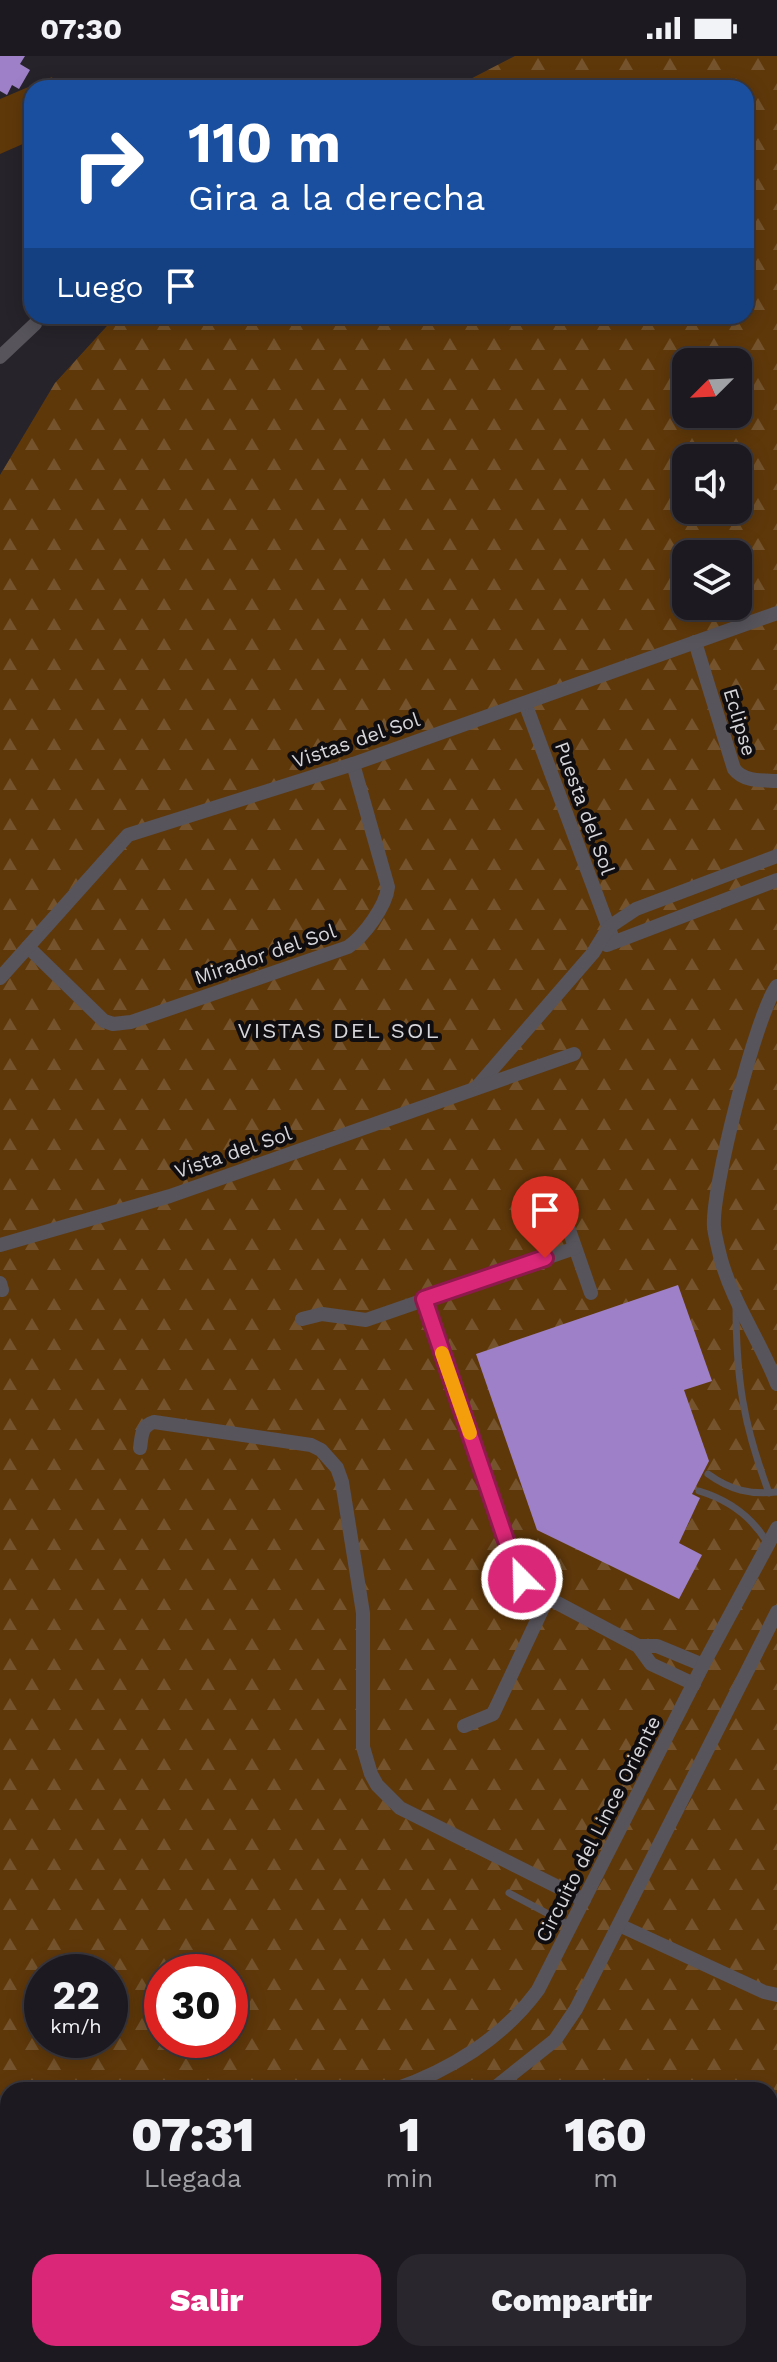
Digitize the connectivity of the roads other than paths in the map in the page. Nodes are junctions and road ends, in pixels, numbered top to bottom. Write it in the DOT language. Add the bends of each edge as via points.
graph roads {
  1 [pos="35,324"];
  2 [pos="0,357"];
  3 [pos="777,613"];
  4 [pos="695,642"];
  5 [pos="525,703"];
  6 [pos="353,764"];
  7 [pos="777,781"];
  8 [pos="777,856"];
  9 [pos="777,880"];
  10 [pos="609,927"];
  11 [pos="614,942"];
  12 [pos="28,947"];
  13 [pos="593,953"];
  14 [pos="0,978"];
  15 [pos="777,986"];
  16 [pos="574,1054"];
  17 [pos="476,1088"];
  18 [pos="560,1204"];
  19 [pos="0,1245"];
  20 [pos="575,1248"];
  21 [pos="591,1293"];
  22 [pos="424,1299"];
  23 [pos="736,1303"];
  24 [pos="302,1319"];
  25 [pos="777,1384"];
  26 [pos="140,1448"];
  27 [pos="708,1474"];
  28 [pos="699,1491"];
  29 [pos="773,1492"];
  30 [pos="777,1528"];
  31 [pos="768,1544"];
  32 [pos="548,1597"];
  33 [pos="777,1612"];
  34 [pos="638,1646"];
  35 [pos="703,1665"];
  36 [pos="694,1684"];
  37 [pos="464,1726"];
  38 [pos="509,1893"];
  39 [pos="584,1900"];
  40 [pos="619,1925"];
  41 [pos="571,1926"];
  42 [pos="777,1995"];
  43 [pos="416,2082"];
  44 [pos="502,2082"];
  1 -- 2 [label="street"];
  3 -- 4 [label="street, Vistas del Sol"];
  4 -- 5 [label="street, Vistas del Sol"];
  4 -- 7 [label="street, Eclipse" via="734,769 748,779"];
  5 -- 6 [label="street, Vistas del Sol"];
  5 -- 10 [label="street, Puesta del Sol"];
  6 -- 12 [label="street, Vistas del Sol" via="128,835"];
  6 -- 12 [label="street, Mirador del Sol" via="388,887 386,899 348,947 113,1024 96,1015"];
  8 -- 10 [label="street" via="636,909"];
  9 -- 11 [label="street"];
  10 -- 11 [label="street, Puesta del Sol"];
  10 -- 13 [label="street, Vista del Sol"];
  11 -- 13 [label="street, Vista del Sol"];
  12 -- 14 [label="street, Vistas del Sol"];
  13 -- 17 [label="street, Vista del Sol"];
  15 -- 23 [label="street" via="759,1022 719,1180 714,1225"];
  16 -- 17 [label="street, Vista del Sol"];
  17 -- 19 [label="street, Vista del Sol" via="170,1196"];
  18 -- 20 [label="street"];
  20 -- 21 [label="street"];
  20 -- 22 [label="street"];
  22 -- 24 [label="street" via="366,1320 322,1314"];
  22 -- 32 [label="street" via="513,1561 531,1589"];
  23 -- 25 [label="street"];
  23 -- 29 [label="lane" via="740,1399 752,1447"];
  26 -- 39 [label="street" via="143,1430 154,1422 296,1441 331,1458 342,1482 363,1613 363,1747 377,1785 400,1808"];
  27 -- 29 [label="lane" via="734,1489"];
  28 -- 31 [label="lane" via="737,1508"];
  30 -- 31 [label="street, Circuito del Lince Oriente"];
  31 -- 35 [label="street, Circuito del Lince Oriente"];
  32 -- 34 [label="street"];
  32 -- 37 [label="street" via="493,1714"];
  33 -- 40 [label="street"];
  34 -- 35 [label="street" via="657,1646"];
  34 -- 36 [label="street" via="651,1664"];
  35 -- 36 [label="street, Circuito del Lince Oriente"];
  36 -- 39 [label="street, Circuito del Lince Oriente"];
  38 -- 41 [label="lane"];
  39 -- 41 [label="street, Circuito del Lince Oriente"];
  40 -- 42 [label="street"];
  40 -- 44 [label="street" via="555,2040"];
  41 -- 43 [label="street, Circuito del Lince Oriente" via="522,2013 467,2055"];
}
